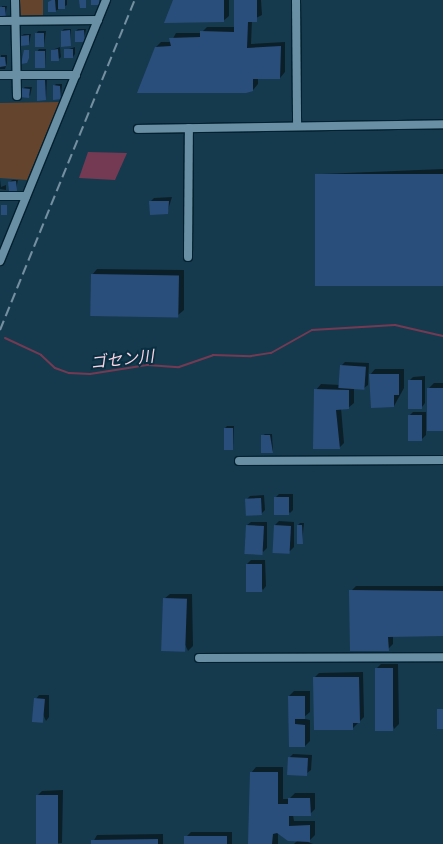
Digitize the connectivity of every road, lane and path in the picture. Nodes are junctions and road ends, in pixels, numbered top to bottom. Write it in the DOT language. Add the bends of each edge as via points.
graph roads {
  1 [pos="15,0"];
  2 [pos="106,0"];
  3 [pos="296,0"];
  4 [pos="98,20"];
  5 [pos="0,21"];
  6 [pos="16,21"];
  7 [pos="0,75"];
  8 [pos="17,75"];
  9 [pos="76,75"];
  10 [pos="17,96"];
  11 [pos="443,124"];
  12 [pos="297,126"];
  13 [pos="189,128"];
  14 [pos="138,129"];
  15 [pos="0,196"];
  16 [pos="26,196"];
  17 [pos="188,257"];
  18 [pos="0,260"];
  19 [pos="443,460"];
  20 [pos="239,461"];
  21 [pos="443,657"];
  22 [pos="200,658"];
  1 -- 6 [label="street"];
  2 -- 4 [label="street"];
  3 -- 12 [label="street"];
  4 -- 6 [label="street"];
  4 -- 9 [label="street"];
  5 -- 6 [label="street"];
  6 -- 8 [label="street"];
  7 -- 8 [label="street"];
  8 -- 9 [label="street"];
  8 -- 10 [label="street"];
  9 -- 16 [label="street"];
  11 -- 12 [label="street"];
  12 -- 13 [label="street"];
  13 -- 14 [label="street"];
  13 -- 17 [label="street"];
  15 -- 16 [label="street"];
  16 -- 18 [label="street"];
  19 -- 20 [label="street"];
  21 -- 22 [label="street"];
}
